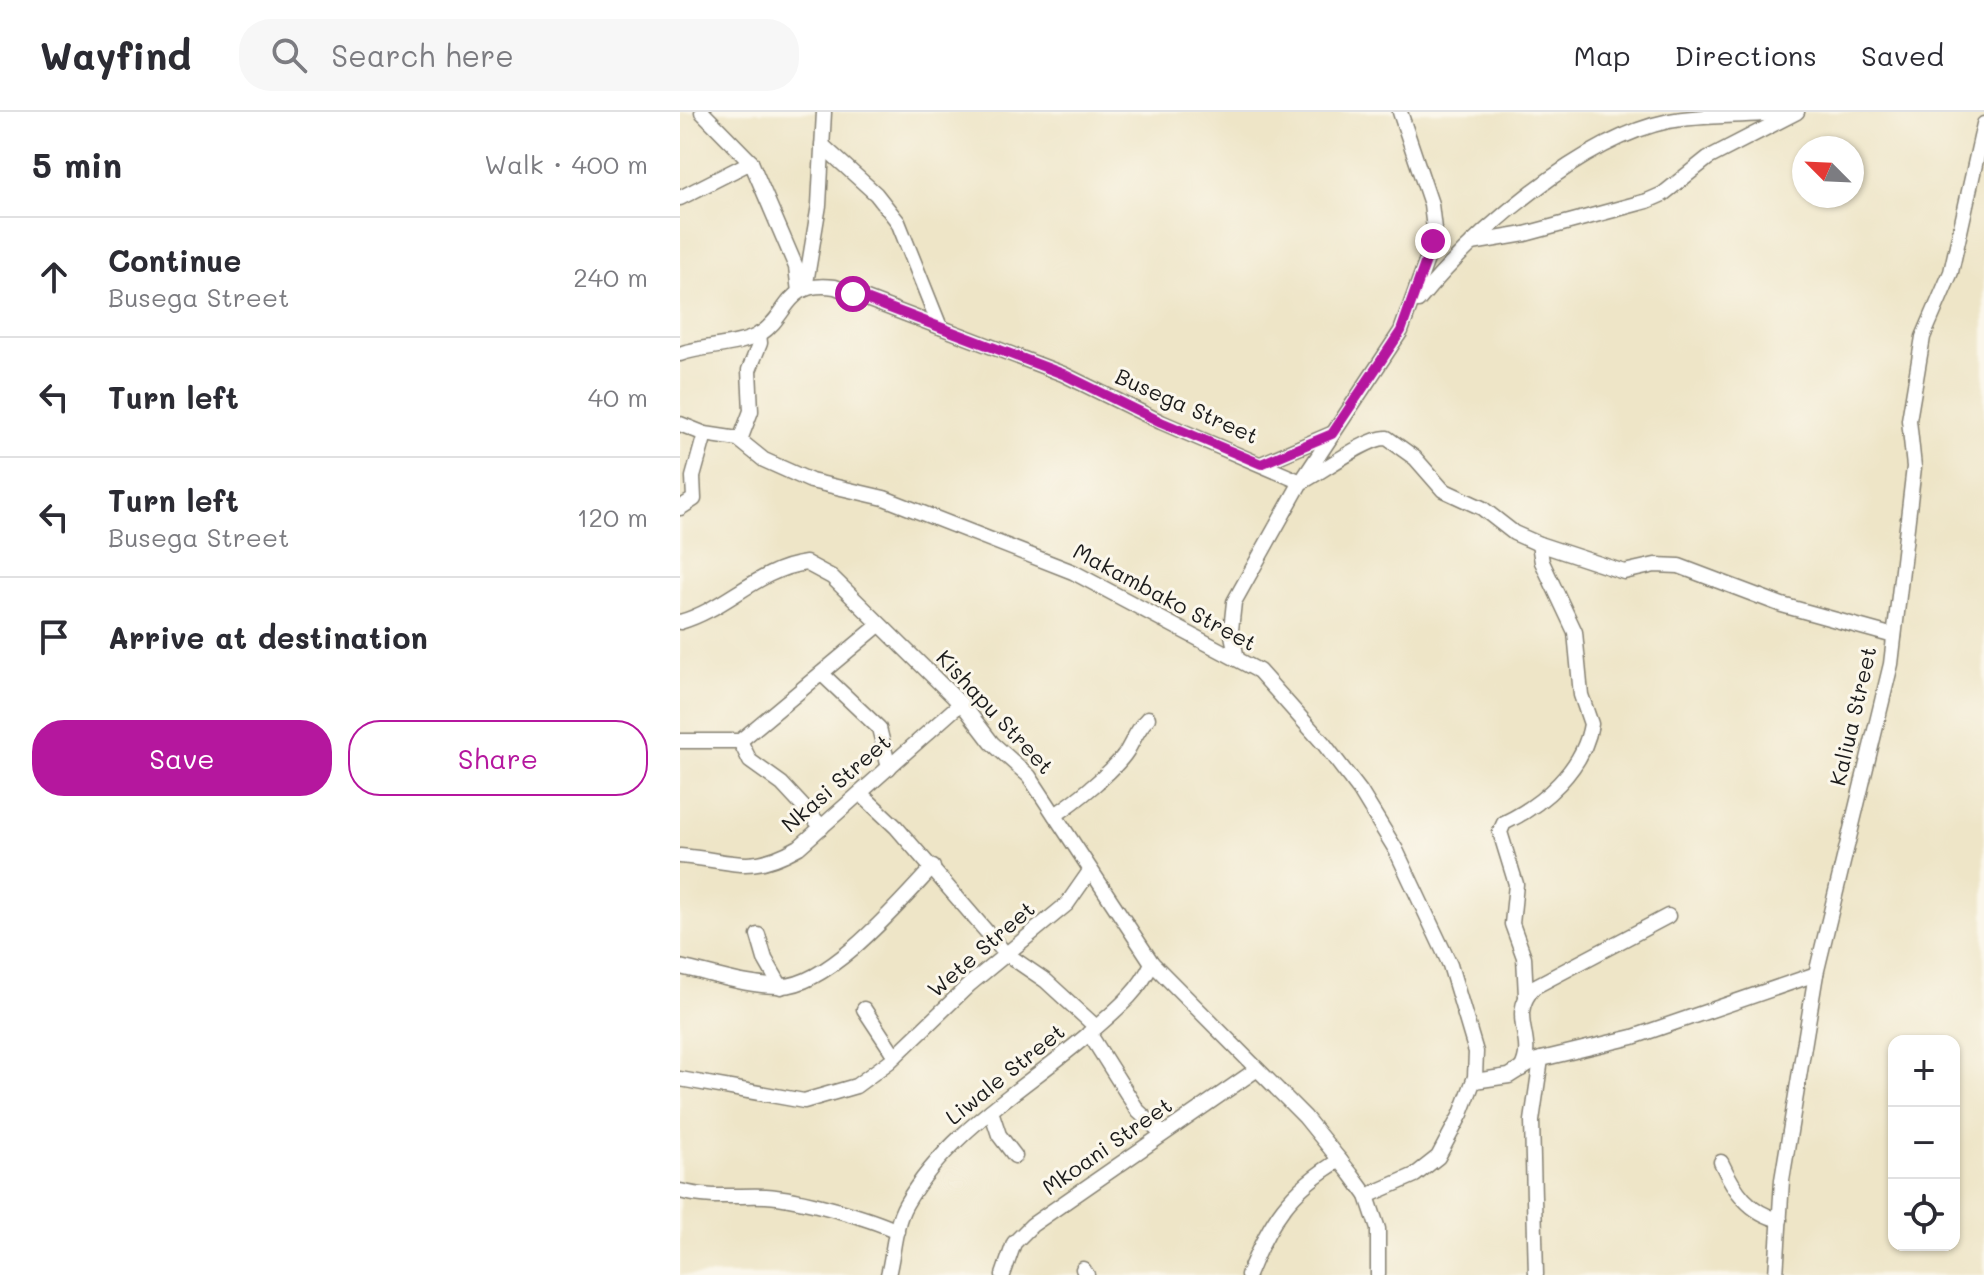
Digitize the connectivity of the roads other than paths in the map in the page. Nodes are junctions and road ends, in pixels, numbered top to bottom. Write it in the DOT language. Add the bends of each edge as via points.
graph roads {
  1 [pos="702,112"];
  2 [pos="824,112"];
  3 [pos="1400,112"];
  4 [pos="1785,112"];
  5 [pos="1797,112"];
  6 [pos="1984,124"];
  7 [pos="822,145"];
  8 [pos="751,162"];
  9 [pos="680,198"];
  10 [pos="1469,244"];
  11 [pos="802,290"];
  12 [pos="1410,310"];
  13 [pos="940,327"];
  14 [pos="759,334"];
  15 [pos="680,353"];
  16 [pos="680,424"];
  17 [pos="705,434"];
  18 [pos="1332,434"];
  19 [pos="740,440"];
  20 [pos="1261,464"];
  21 [pos="1302,482"];
  22 [pos="680,508"];
  23 [pos="1539,544"];
  24 [pos="680,622"];
  25 [pos="879,625"];
  26 [pos="1894,636"];
  27 [pos="1237,659"];
  28 [pos="822,674"];
  29 [pos="960,704"];
  30 [pos="1148,718"];
  31 [pos="680,741"];
  32 [pos="740,741"];
  33 [pos="889,768"];
  34 [pos="861,794"];
  35 [pos="1055,815"];
  36 [pos="822,827"];
  37 [pos="680,856"];
  38 [pos="933,867"];
  39 [pos="1090,871"];
  40 [pos="1668,916"];
  41 [pos="758,935"];
  42 [pos="1005,953"];
  43 [pos="1152,963"];
  44 [pos="680,967"];
  45 [pos="1816,974"];
  46 [pos="781,987"];
  47 [pos="1526,996"];
  48 [pos="864,1009"];
  49 [pos="1093,1030"];
  50 [pos="895,1056"];
  51 [pos="1541,1059"];
  52 [pos="1251,1065"];
  53 [pos="1521,1070"];
  54 [pos="680,1079"];
  55 [pos="1474,1081"];
  56 [pos="991,1111"];
  57 [pos="1162,1133"];
  58 [pos="1015,1156"];
  59 [pos="1340,1160"];
  60 [pos="1721,1162"];
  61 [pos="680,1191"];
  62 [pos="1367,1196"];
  63 [pos="1780,1220"];
  64 [pos="897,1231"];
  65 [pos="888,1275"];
  66 [pos="1003,1275"];
  67 [pos="1248,1275"];
  68 [pos="1378,1275"];
  69 [pos="1536,1275"];
  70 [pos="1776,1275"];
  1 -- 8 [label="street"];
  2 -- 7 [label="street"];
  3 -- 12 [label="street" via="1434,217 1433,241"];
  4 -- 10 [label="street" via="1670,121 1618,139 1568,169"];
  5 -- 10 [label="street" via="1708,158 1647,201"];
  6 -- 26 [label="street, Kaliua Street" via="1951,272 1923,337 1909,420 1914,467"];
  7 -- 11 [label="street" via="814,243"];
  7 -- 13 [label="street" via="876,194 898,222"];
  8 -- 9 [label="street"];
  8 -- 11 [label="street"];
  10 -- 12 [label="street"];
  11 -- 13 [label="street, Busega Street" via="835,287"];
  11 -- 14 [label="street"];
  12 -- 18 [label="street" via="1397,339"];
  13 -- 20 [label="street, Busega Street" via="1063,374"];
  14 -- 15 [label="street"];
  14 -- 19 [label="street" via="749,370 751,411"];
  16 -- 17 [label="street, Makambako Street"];
  17 -- 19 [label="street, Makambako Street"];
  17 -- 22 [label="street" via="693,477 694,499"];
  18 -- 20 [label="street"];
  18 -- 21 [label="street"];
  19 -- 27 [label="street, Makambako Street" via="764,460 794,474 884,498 1073,572"];
  20 -- 21 [label="street, Busega Street"];
  21 -- 23 [label="street" via="1369,440 1387,438 1415,458 1443,490"];
  21 -- 27 [label="street" via="1234,602 1231,630"];
  23 -- 26 [label="street" via="1624,572 1679,566 1782,605"];
  23 -- 47 [label="street" via="1542,562 1575,632 1581,695 1591,724 1573,767 1539,803 1501,829 1516,884 1512,924 1524,957"];
  24 -- 25 [label="street, Kishapu Street" via="705,615 774,570 806,563 832,577"];
  25 -- 28 [label="street"];
  25 -- 29 [label="street, Kishapu Street"];
  26 -- 45 [label="street, Kaliua Street" via="1885,693"];
  27 -- 55 [label="street, Makambako Street" via="1259,671 1324,744 1396,850 1450,965 1472,1033"];
  28 -- 32 [label="street"];
  28 -- 33 [label="street" via="879,728"];
  29 -- 33 [label="street, Nkasi Street"];
  29 -- 35 [label="street, Kishapu Street" via="1029,776"];
  30 -- 35 [label="street" via="1126,752 1078,801"];
  31 -- 32 [label="street"];
  32 -- 36 [label="street" via="750,761 782,784"];
  33 -- 34 [label="street, Nkasi Street"];
  34 -- 36 [label="street, Nkasi Street"];
  34 -- 38 [label="street"];
  35 -- 39 [label="street, Kishapu Street"];
  36 -- 37 [label="street, Nkasi Street" via="771,863"];
  38 -- 42 [label="street"];
  38 -- 46 [label="street" via="818,977"];
  39 -- 42 [label="street, Wete Street" via="1067,904"];
  39 -- 43 [label="street, Kishapu Street"];
  40 -- 47 [label="street"];
  41 -- 46 [label="street"];
  42 -- 49 [label="street" via="1046,981"];
  42 -- 50 [label="street, Wete Street"];
  43 -- 49 [label="street, Liwale Street" via="1130,998"];
  43 -- 52 [label="street, Kishapu Street"];
  44 -- 46 [label="street"];
  45 -- 51 [label="street" via="1633,1037"];
  45 -- 63 [label="street, Kaliua Street"];
  47 -- 53 [label="street" via="1520,1019 1528,1057"];
  48 -- 50 [label="street"];
  49 -- 56 [label="street, Liwale Street"];
  49 -- 57 [label="street" via="1138,1111"];
  50 -- 54 [label="street, Wete Street" via="856,1086 804,1101"];
  51 -- 53 [label="street"];
  51 -- 69 [label="street" via="1532,1121"];
  52 -- 57 [label="street, Mkoani Street"];
  52 -- 59 [label="street, Kishapu Street"];
  53 -- 55 [label="street"];
  55 -- 62 [label="street, Makambako Street" via="1438,1157 1415,1175"];
  56 -- 58 [label="street" via="999,1135"];
  56 -- 64 [label="street, Liwale Street" via="920,1183"];
  57 -- 66 [label="street, Mkoani Street" via="1032,1225 1014,1243"];
  59 -- 62 [label="street, Kishapu Street"];
  59 -- 67 [label="street" via="1295,1193 1275,1218"];
  60 -- 63 [label="street" via="1748,1205"];
  61 -- 64 [label="street" via="784,1199"];
  62 -- 68 [label="street" via="1378,1229"];
  63 -- 70 [label="street, Kaliua Street"];
  64 -- 65 [label="street, Liwale Street"];
}
